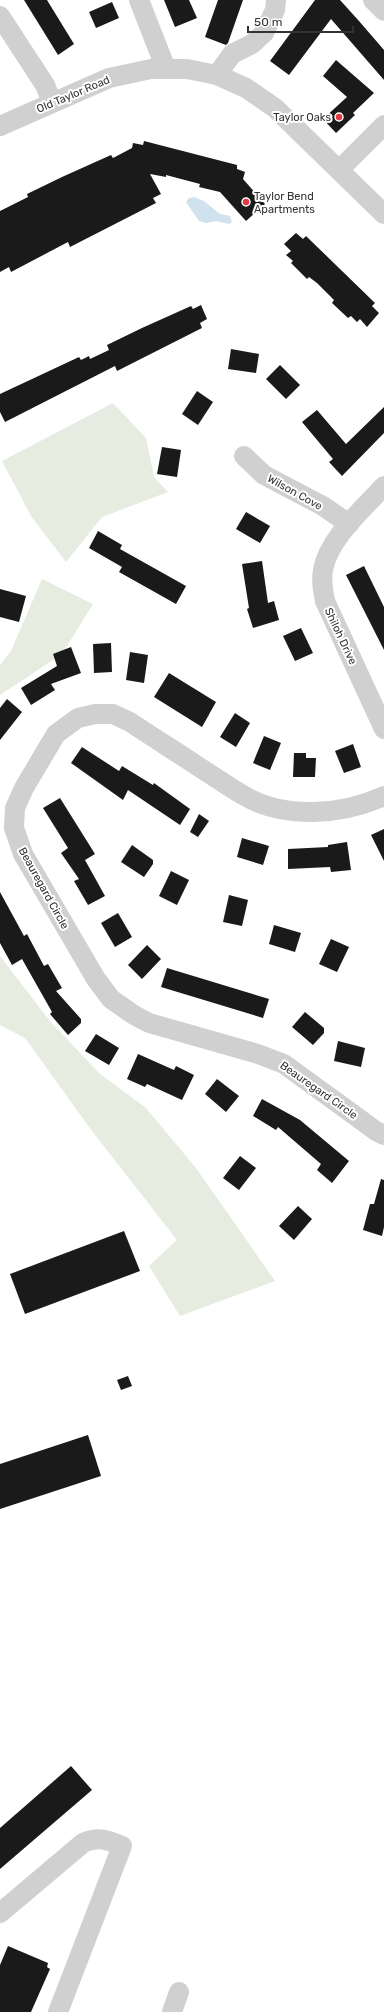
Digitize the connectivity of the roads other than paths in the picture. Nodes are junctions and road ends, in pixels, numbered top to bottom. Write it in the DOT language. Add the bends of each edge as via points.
graph roads {
  1 [pos="139,0"];
  2 [pos="276,0"];
  3 [pos="374,0"];
  4 [pos="384,11"];
  5 [pos="0,16"];
  6 [pos="166,69"];
  7 [pos="217,75"];
  8 [pos="52,102"];
  9 [pos="384,125"];
  10 [pos="0,126"];
  11 [pos="339,170"];
  12 [pos="384,214"];
  13 [pos="244,456"];
  14 [pos="384,486"];
  15 [pos="349,524"];
  16 [pos="384,729"];
  17 [pos="384,796"];
  18 [pos="384,1135"];
  19 [pos="0,1913"];
  20 [pos="179,1992"];
  21 [pos="58,2012"];
  22 [pos="172,2012"];
  1 -- 6 [label="street"];
  2 -- 7 [label="street" via="275,10 264,32 252,44 232,54"];
  3 -- 4 [label="street"];
  5 -- 8 [label="street" via="45,86"];
  6 -- 7 [label="street, Old Taylor Road" via="187,68"];
  6 -- 8 [label="street, Old Taylor Road" via="151,69 109,78"];
  7 -- 11 [label="street, Old Taylor Road" via="246,88 275,108"];
  8 -- 10 [label="street, Old Taylor Road"];
  9 -- 11 [label="street"];
  11 -- 12 [label="street, Old Taylor Road"];
  13 -- 15 [label="street, Wilson Cove" via="264,474 323,506"];
  14 -- 15 [label="street, Shiloh Drive"];
  15 -- 16 [label="street, Shiloh Drive" via="329,552 325,564 322,586 324,601"];
  17 -- 18 [label="street, Beauregard Circle" via="370,802 326,812 282,810 244,796 130,722 113,714 95,714 78,718 56,734 18,801 14,828 23,854 96,979 111,999 123,1009 149,1023 258,1054 284,1064"];
  19 -- 21 [label="street" via="82,1843 92,1838 104,1839 122,1846"];
  20 -- 22 [label="street"];
}
